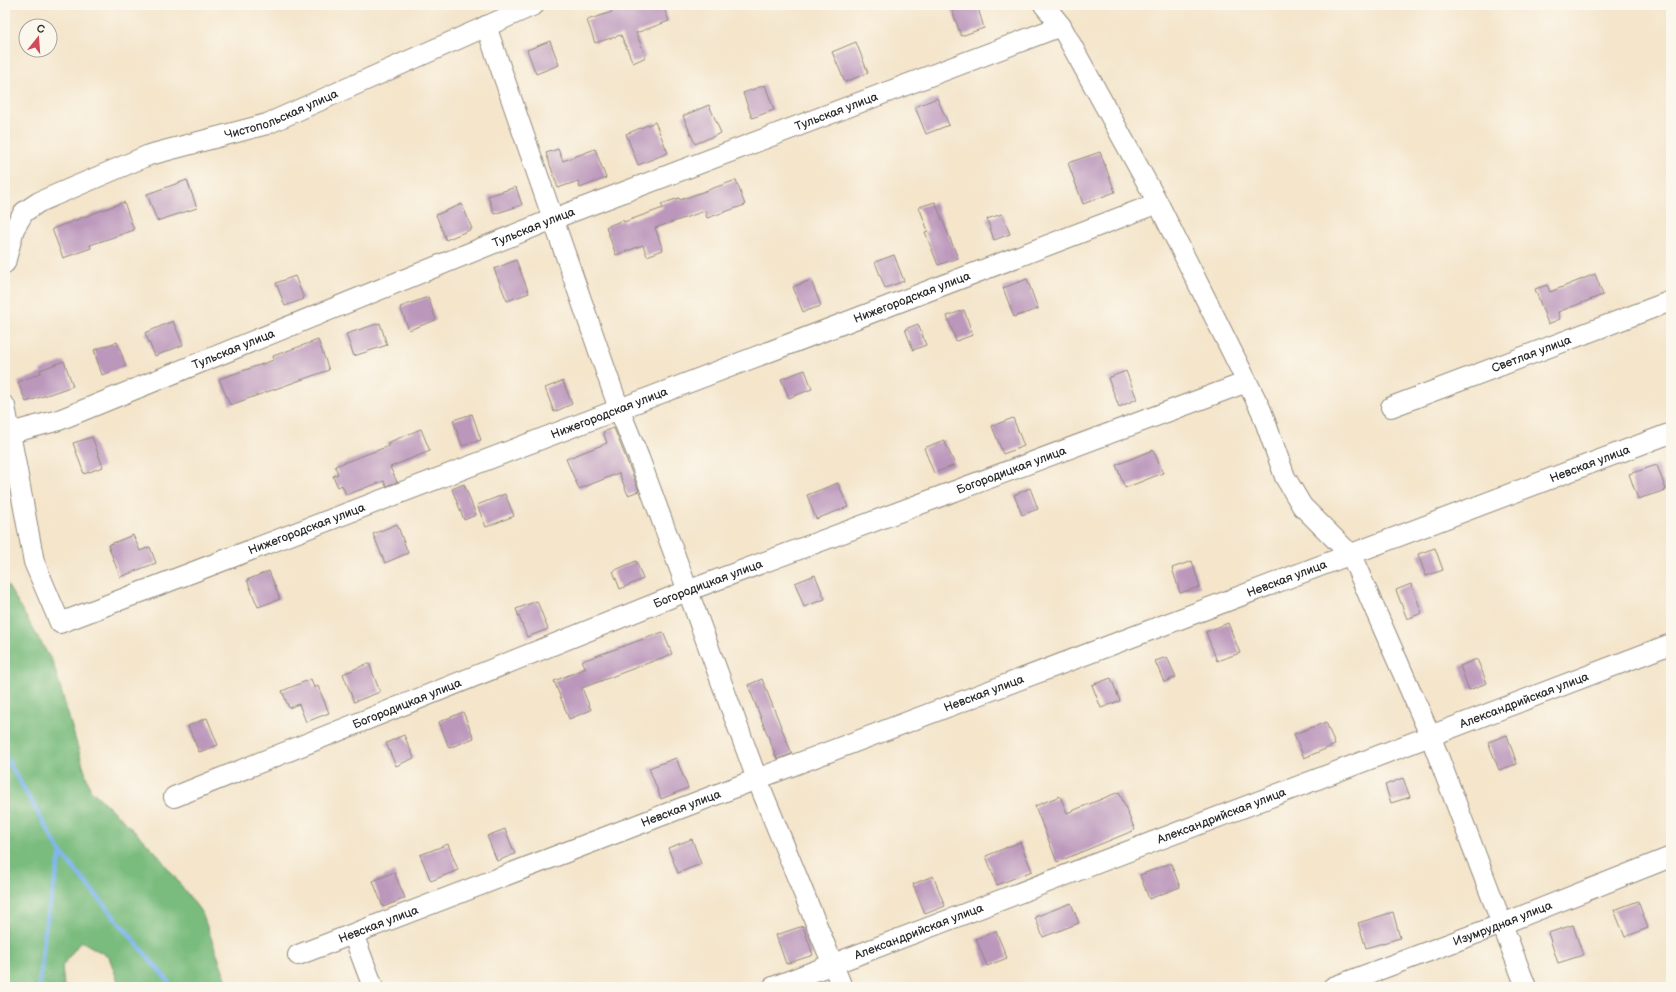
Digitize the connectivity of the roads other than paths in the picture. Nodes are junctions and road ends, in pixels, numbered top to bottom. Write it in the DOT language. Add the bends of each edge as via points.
graph roads {
  1 [pos="534,5"];
  2 [pos="1044,5"];
  3 [pos="486,26"];
  4 [pos="1060,26"];
  5 [pos="1158,203"];
  6 [pos="553,219"];
  7 [pos="5,263"];
  8 [pos="1671,302"];
  9 [pos="1247,382"];
  10 [pos="5,406"];
  11 [pos="1392,407"];
  12 [pos="618,409"];
  13 [pos="10,432"];
  14 [pos="1671,433"];
  15 [pos="1351,555"];
  16 [pos="687,591"];
  17 [pos="1671,644"];
  18 [pos="1430,735"];
  19 [pos="757,779"];
  20 [pos="174,797"];
  21 [pos="1671,857"];
  22 [pos="1502,924"];
  23 [pos="353,934"];
  24 [pos="298,955"];
  25 [pos="834,964"];
  26 [pos="373,987"];
  27 [pos="773,987"];
  28 [pos="842,987"];
  29 [pos="1333,987"];
  30 [pos="1526,987"];
  1 -- 3 [label="street, Чистопольская улица"];
  2 -- 4 [label="street"];
  3 -- 6 [label="street"];
  3 -- 7 [label="street, Чистопольская улица" via="267,124 150,155 39,202 24,212 14,229"];
  4 -- 5 [label="street"];
  4 -- 6 [label="street, Тульская улица"];
  5 -- 9 [label="street"];
  5 -- 12 [label="street, Нижегородская улица"];
  6 -- 12 [label="street"];
  6 -- 13 [label="street, Тульская улица" via="59,420"];
  8 -- 11 [label="street, Светлая улица"];
  9 -- 15 [label="street" via="1261,410 1284,478 1302,506"];
  9 -- 16 [label="street, Богородицкая улица"];
  10 -- 13 [label="street"];
  12 -- 13 [label="street, Нижегородская улица" via="60,623 34,562"];
  12 -- 16 [label="street" via="639,458"];
  14 -- 15 [label="street, Невская улица"];
  15 -- 18 [label="street"];
  15 -- 19 [label="street, Невская улица"];
  16 -- 19 [label="street"];
  16 -- 20 [label="street, Богородицкая улица"];
  17 -- 18 [label="street, Александрийская улица"];
  18 -- 22 [label="street"];
  18 -- 25 [label="street, Александрийская улица"];
  19 -- 23 [label="street, Невская улица"];
  19 -- 25 [label="street"];
  21 -- 22 [label="street, Изумрудная улица"];
  22 -- 29 [label="street, Изумрудная улица"];
  22 -- 30 [label="street"];
  23 -- 24 [label="street, Невская улица"];
  23 -- 26 [label="street"];
  25 -- 27 [label="street, Александрийская улица"];
  25 -- 28 [label="street"];
}
